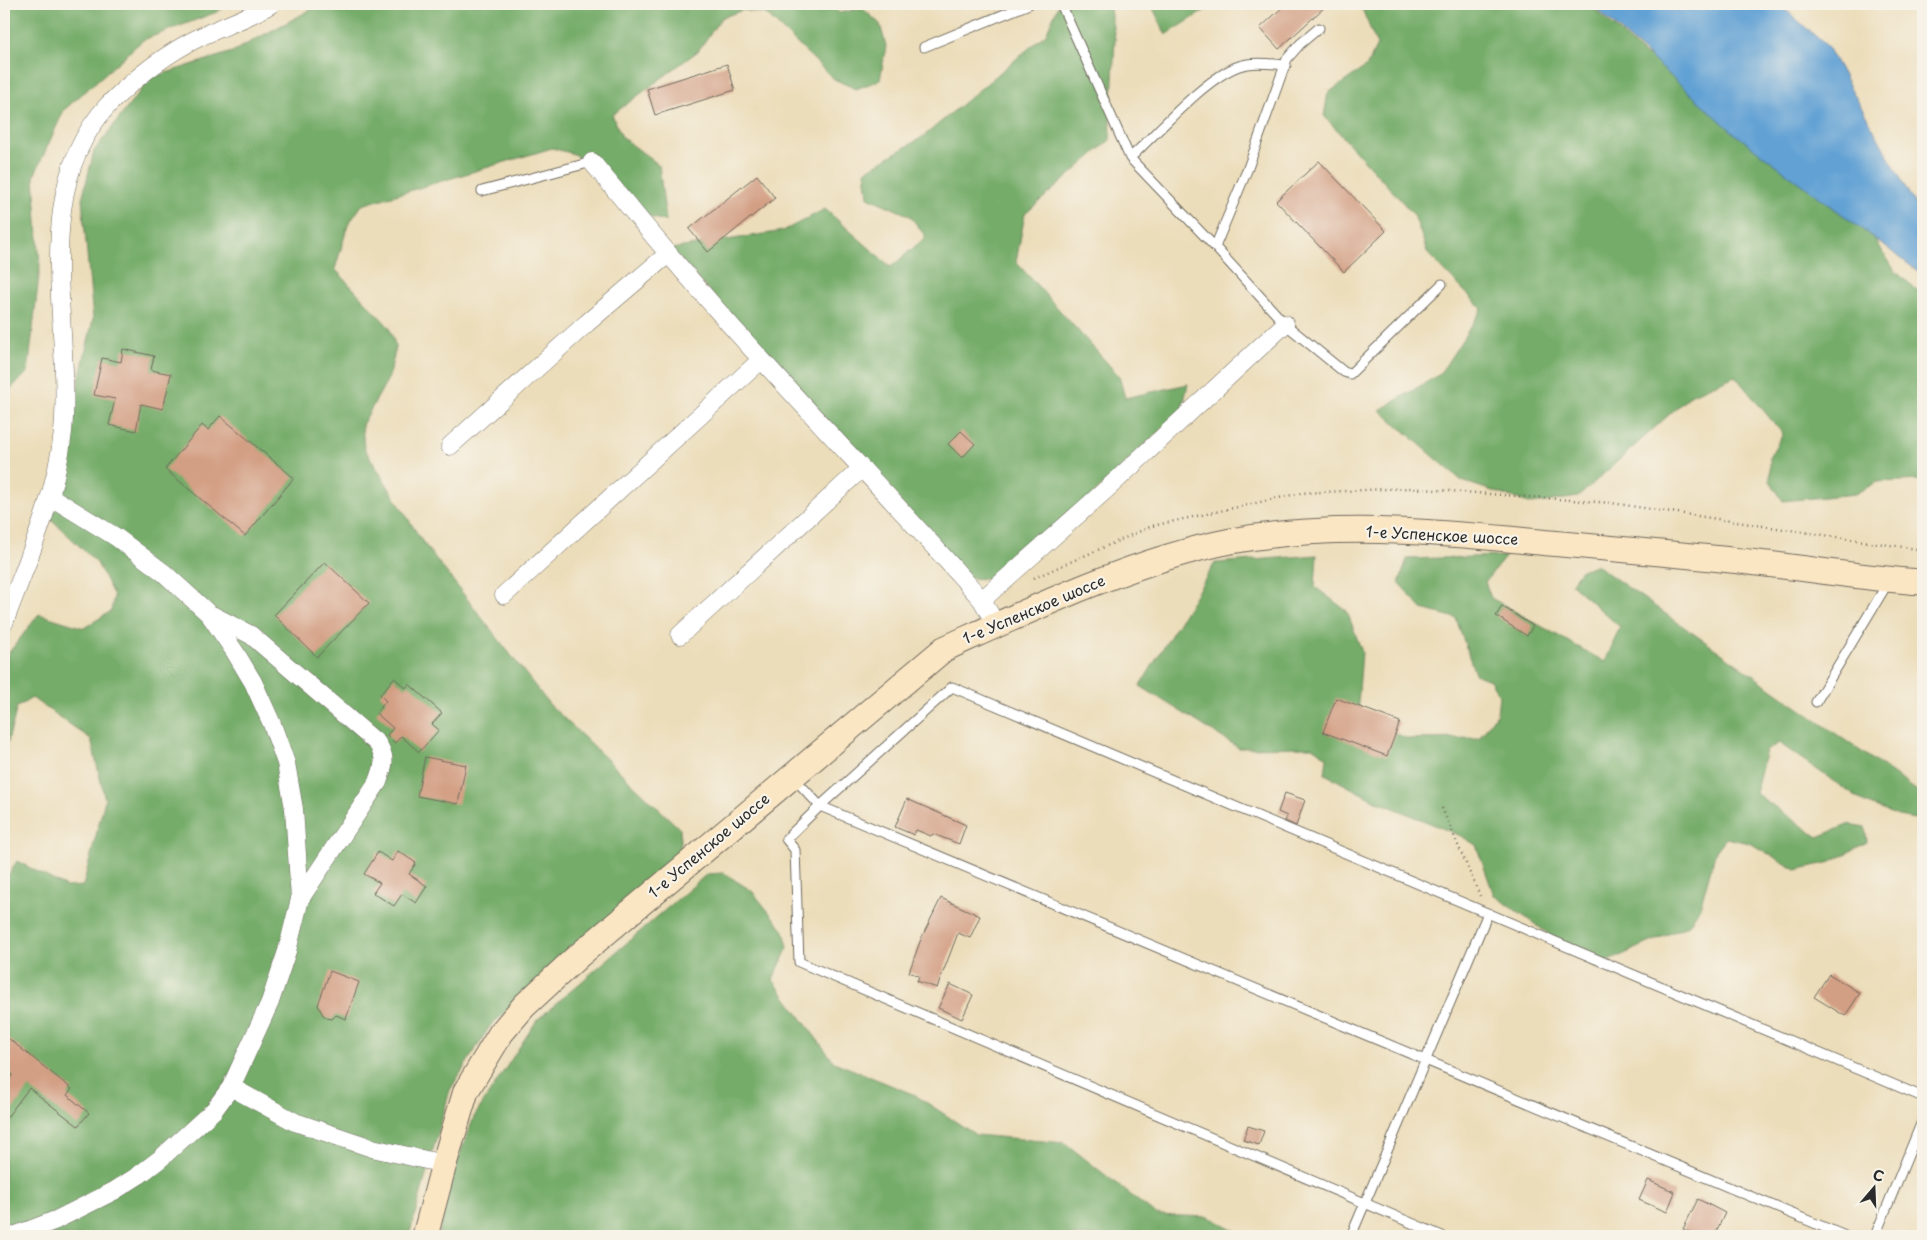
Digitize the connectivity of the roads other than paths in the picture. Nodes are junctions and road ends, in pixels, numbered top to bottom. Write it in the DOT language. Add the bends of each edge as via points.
graph roads {
  1 [pos="271,4"];
  2 [pos="1029,4"];
  3 [pos="1061,4"];
  4 [pos="1319,28"];
  5 [pos="924,47"];
  6 [pos="1286,65"];
  7 [pos="1130,158"];
  8 [pos="592,162"];
  9 [pos="482,192"];
  10 [pos="1215,248"];
  11 [pos="668,254"];
  12 [pos="1442,284"];
  13 [pos="1285,324"];
  14 [pos="761,360"];
  15 [pos="450,446"];
  16 [pos="861,469"];
  17 [pos="51,497"];
  18 [pos="1890,579"];
  19 [pos="1923,582"];
  20 [pos="504,595"];
  21 [pos="982,600"];
  22 [pos="209,614"];
  23 [pos="4,623"];
  24 [pos="996,625"];
  25 [pos="680,635"];
  26 [pos="1816,702"];
  27 [pos="792,776"];
  28 [pos="820,806"];
  29 [pos="300,899"];
  30 [pos="1488,914"];
  31 [pos="1426,1060"];
  32 [pos="232,1087"];
  33 [pos="1923,1097"];
  34 [pos="1923,1119"];
  35 [pos="444,1164"];
  36 [pos="1365,1204"];
  37 [pos="14,1236"];
  38 [pos="425,1236"];
  39 [pos="1351,1236"];
  40 [pos="1442,1236"];
  41 [pos="1845,1236"];
  42 [pos="1875,1236"];
  1 -- 17 [label="street" via="162,58 133,81 107,106 86,136 72,166 62,202 58,254 63,432"];
  2 -- 5 [label="lane"];
  3 -- 7 [label="lane"];
  4 -- 6 [label="lane" via="1300,44"];
  6 -- 7 [label="lane" via="1262,63 1240,66 1218,77"];
  6 -- 10 [label="lane"];
  7 -- 10 [label="lane"];
  8 -- 9 [label="lane"];
  8 -- 11 [label="street"];
  10 -- 13 [label="lane"];
  11 -- 14 [label="street"];
  11 -- 15 [label="street"];
  12 -- 13 [label="lane" via="1350,374"];
  13 -- 21 [label="street"];
  14 -- 16 [label="street"];
  14 -- 20 [label="street"];
  16 -- 21 [label="street"];
  16 -- 25 [label="street"];
  17 -- 22 [label="street" via="116,537 164,573"];
  17 -- 23 [label="street"];
  18 -- 19 [label="main road, 1-е Успенское шоссе"];
  18 -- 24 [label="main road, 1-е Успенское шоссе" via="1468,535 1392,531 1292,533 1231,541 1129,569"];
  18 -- 26 [label="lane"];
  21 -- 24 [label="street"];
  22 -- 29 [label="street" via="253,682 286,763 294,808"];
  22 -- 29 [label="street" via="250,635 377,743 383,753 383,769 378,782"];
  24 -- 27 [label="main road, 1-е Успенское шоссе" via="944,649"];
  27 -- 28 [label="lane"];
  27 -- 35 [label="main road, 1-е Успенское шоссе" via="577,957 524,1006 501,1033 466,1092"];
  28 -- 30 [label="lane" via="952,687"];
  28 -- 31 [label="lane"];
  28 -- 36 [label="lane" via="786,839 795,850 799,962"];
  29 -- 32 [label="street" via="270,1002"];
  30 -- 31 [label="lane"];
  30 -- 33 [label="lane"];
  31 -- 36 [label="lane"];
  31 -- 41 [label="lane"];
  32 -- 35 [label="street" via="294,1122 372,1148"];
  32 -- 37 [label="street" via="214,1110 139,1175 56,1220"];
  34 -- 42 [label="lane"];
  35 -- 38 [label="main road, 1-е Успенское шоссе"];
  36 -- 39 [label="lane"];
  36 -- 40 [label="lane"];
}
